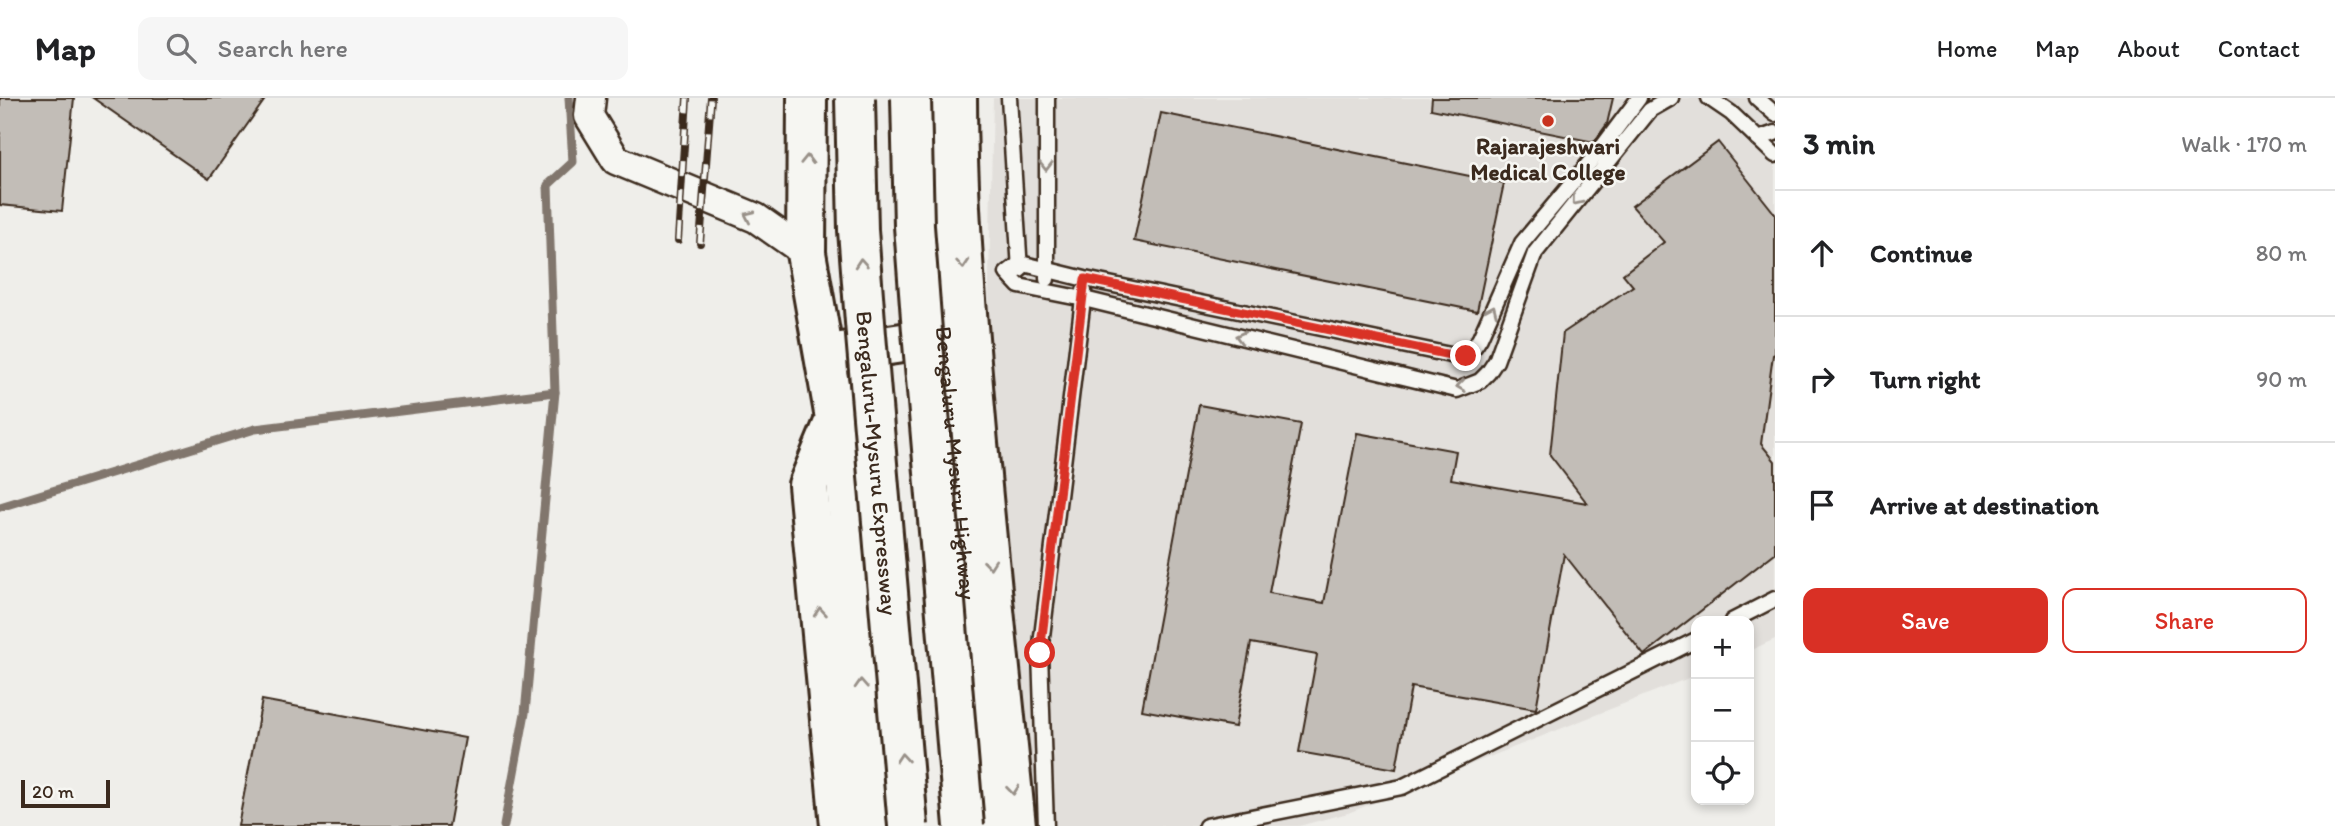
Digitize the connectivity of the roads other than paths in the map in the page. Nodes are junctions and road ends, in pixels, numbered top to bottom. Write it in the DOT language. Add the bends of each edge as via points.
graph roads {
  1 [pos="591,98"];
  2 [pos="807,98"];
  3 [pos="855,98"];
  4 [pos="911,98"];
  5 [pos="931,98"];
  6 [pos="957,98"];
  7 [pos="1009,98"];
  8 [pos="1047,98"];
  9 [pos="1639,98"];
  10 [pos="1671,98"];
  11 [pos="1709,98"];
  12 [pos="1757,98"];
  13 [pos="1775,114"];
  14 [pos="1775,133"];
  15 [pos="1758,139"];
  16 [pos="1775,155"];
  17 [pos="1522,243"];
  18 [pos="806,253"];
  19 [pos="1535,253"];
  20 [pos="1020,262"];
  21 [pos="1046,270"];
  22 [pos="1085,279"];
  23 [pos="1048,291"];
  24 [pos="1084,299"];
  25 [pos="956,335"];
  26 [pos="824,355"];
  27 [pos="835,420"];
  28 [pos="1775,599"];
  29 [pos="1742,616"];
  30 [pos="1691,642"];
  31 [pos="840,826"];
  32 [pos="869,826"];
  33 [pos="908,826"];
  34 [pos="964,826"];
  35 [pos="989,826"];
  36 [pos="1016,826"];
  37 [pos="1046,826"];
  38 [pos="1206,826"];
  18 -- 1 [label="street, one-way" via="755,218 616,160 589,116"];
  18 -- 2 [label="main road, Bengaluru-Mysuru Expressway, one-way"];
  33 -- 3 [label="main road, Bengaluru-Mysuru Expressway, one-way, bridge" via="866,335"];
  4 -- 34 [label="main road, bridge" via="914,226"];
  5 -- 25 [label="main road, Bengaluru-Mysuru Highway" via="937,264"];
  6 -- 25 [label="main road, one-way"];
  7 -- 20 [label="lane"];
  8 -- 21 [label="lane, one-way"];
  9 -- 17 [label="lane"];
  10 -- 19 [label="lane, one-way" via="1650,110"];
  11 -- 15 [label="lane"];
  12 -- 13 [label="lane"];
  14 -- 15 [label="lane"];
  15 -- 16 [label="lane"];
  17 -- 19 [label="lane"];
  22 -- 17 [label="lane, one-way" via="1466,356 1480,338"];
  18 -- 26 [label="main road, Bengaluru-Mysuru Expressway"];
  19 -- 24 [label="lane, one-way" via="1496,360 1480,381 1457,390"];
  20 -- 21 [label="lane"];
  20 -- 23 [label="lane" via="1007,273 1019,286"];
  21 -- 22 [label="lane"];
  21 -- 23 [label="lane"];
  22 -- 24 [label="lane"];
  23 -- 24 [label="lane"];
  24 -- 37 [label="lane" via="1040,653"];
  25 -- 26 [label="main road"];
  25 -- 35 [label="main road, Bengaluru-Mysuru Highway"];
  25 -- 36 [label="main road, one-way"];
  26 -- 27 [label="main road, Bengaluru-Mysuru Expressway"];
  31 -- 27 [label="main road, Bengaluru-Mysuru Expressway, one-way" via="808,485"];
  32 -- 27 [label="main road, Bengaluru-Mysuru Expressway, one-way" via="846,481"];
  28 -- 29 [label="lane"];
  30 -- 38 [label="lane" via="1402,787"];
}
